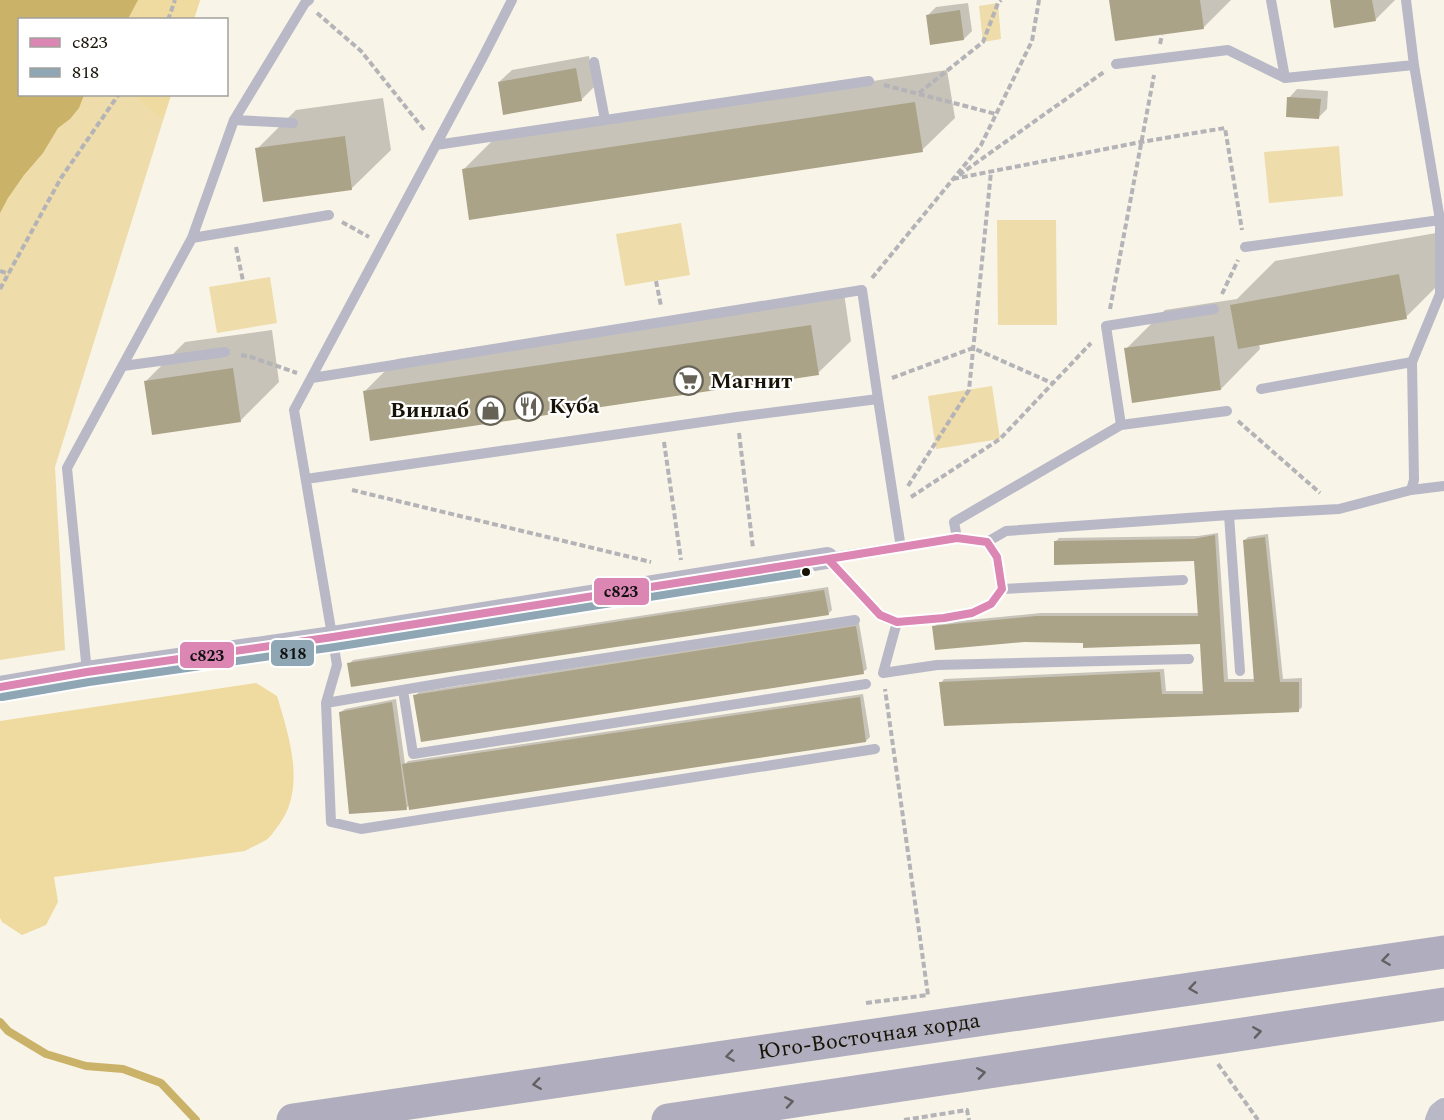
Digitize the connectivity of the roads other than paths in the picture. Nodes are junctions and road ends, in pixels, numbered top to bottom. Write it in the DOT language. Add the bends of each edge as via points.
graph roads {
  1 [pos="512,0"];
  2 [pos="1271,0"];
  3 [pos="1406,0"];
  4 [pos="307,1"];
  5 [pos="594,63"];
  6 [pos="1116,64"];
  7 [pos="1414,65"];
  8 [pos="1285,78"];
  9 [pos="869,81"];
  10 [pos="234,120"];
  11 [pos="605,120"];
  12 [pos="293,123"];
  13 [pos="436,145"];
  14 [pos="329,215"];
  15 [pos="1440,220"];
  16 [pos="192,238"];
  17 [pos="1245,247"];
  18 [pos="1214,309"];
  19 [pos="225,352"];
  20 [pos="1412,362"];
  21 [pos="123,366"];
  22 [pos="312,378"];
  23 [pos="1261,389"];
  24 [pos="878,399"];
  25 [pos="1227,411"];
  26 [pos="1120,425"];
  27 [pos="306,480"];
  28 [pos="1444,486"];
  29 [pos="1411,490"];
  30 [pos="1229,515"];
  31 [pos="957,538"];
  32 [pos="987,542"];
  33 [pos="901,548"];
  34 [pos="828,558"];
  35 [pos="1183,580"];
  36 [pos="1002,589"];
  37 [pos="855,620"];
  38 [pos="897,622"];
  39 [pos="333,638"];
  40 [pos="1189,659"];
  41 [pos="1240,671"];
  42 [pos="87,672"];
  43 [pos="866,684"];
  44 [pos="0,687"];
  45 [pos="403,690"];
  46 [pos="326,704"];
  47 [pos="875,749"];
  48 [pos="1444,952"];
  49 [pos="1444,1004"];
  50 [pos="1444,1109"];
  51 [pos="295,1120"];
  52 [pos="668,1120"];
  53 [pos="1436,1120"];
  1 -- 13 [label="lane"];
  2 -- 8 [label="lane"];
  3 -- 7 [label="lane"];
  4 -- 10 [label="lane"];
  5 -- 11 [label="lane"];
  6 -- 8 [label="lane" via="1228,50"];
  7 -- 8 [label="lane"];
  7 -- 15 [label="lane"];
  9 -- 11 [label="lane"];
  10 -- 12 [label="lane"];
  10 -- 16 [label="lane"];
  11 -- 13 [label="lane"];
  13 -- 22 [label="lane"];
  14 -- 16 [label="lane"];
  15 -- 17 [label="lane"];
  15 -- 20 [label="lane" via="1440,294"];
  16 -- 21 [label="lane"];
  18 -- 26 [label="lane" via="1106,326"];
  19 -- 21 [label="lane"];
  20 -- 23 [label="lane"];
  20 -- 29 [label="lane"];
  21 -- 42 [label="lane" via="67,468"];
  22 -- 24 [label="lane" via="862,290"];
  22 -- 27 [label="lane" via="294,410"];
  24 -- 27 [label="lane"];
  24 -- 33 [label="lane"];
  25 -- 26 [label="lane"];
  26 -- 31 [label="lane" via="954,522"];
  27 -- 39 [label="lane"];
  28 -- 29 [label="lane"];
  29 -- 30 [label="lane" via="1339,509"];
  30 -- 32 [label="lane" via="1006,531"];
  30 -- 41 [label="lane"];
  31 -- 32 [label="lane"];
  31 -- 33 [label="lane"];
  32 -- 36 [label="lane" via="997,557"];
  33 -- 34 [label="lane"];
  34 -- 38 [label="lane" via="880,615"];
  34 -- 39 [label="street"];
  35 -- 36 [label="lane"];
  36 -- 38 [label="lane" via="991,604 972,613"];
  37 -- 45 [label="lane"];
  38 -- 40 [label="lane" via="883,674 937,665"];
  39 -- 42 [label="street"];
  39 -- 46 [label="lane" via="337,665"];
  42 -- 44 [label="street"];
  43 -- 45 [label="lane" via="413,754"];
  45 -- 46 [label="lane"];
  46 -- 47 [label="lane" via="331,822 361,829"];
  48 -- 51 [label="main road, Юго-Восточная хорда, one-way"];
  52 -- 49 [label="main road, one-way"];
  50 -- 53 [label="street"];
}
